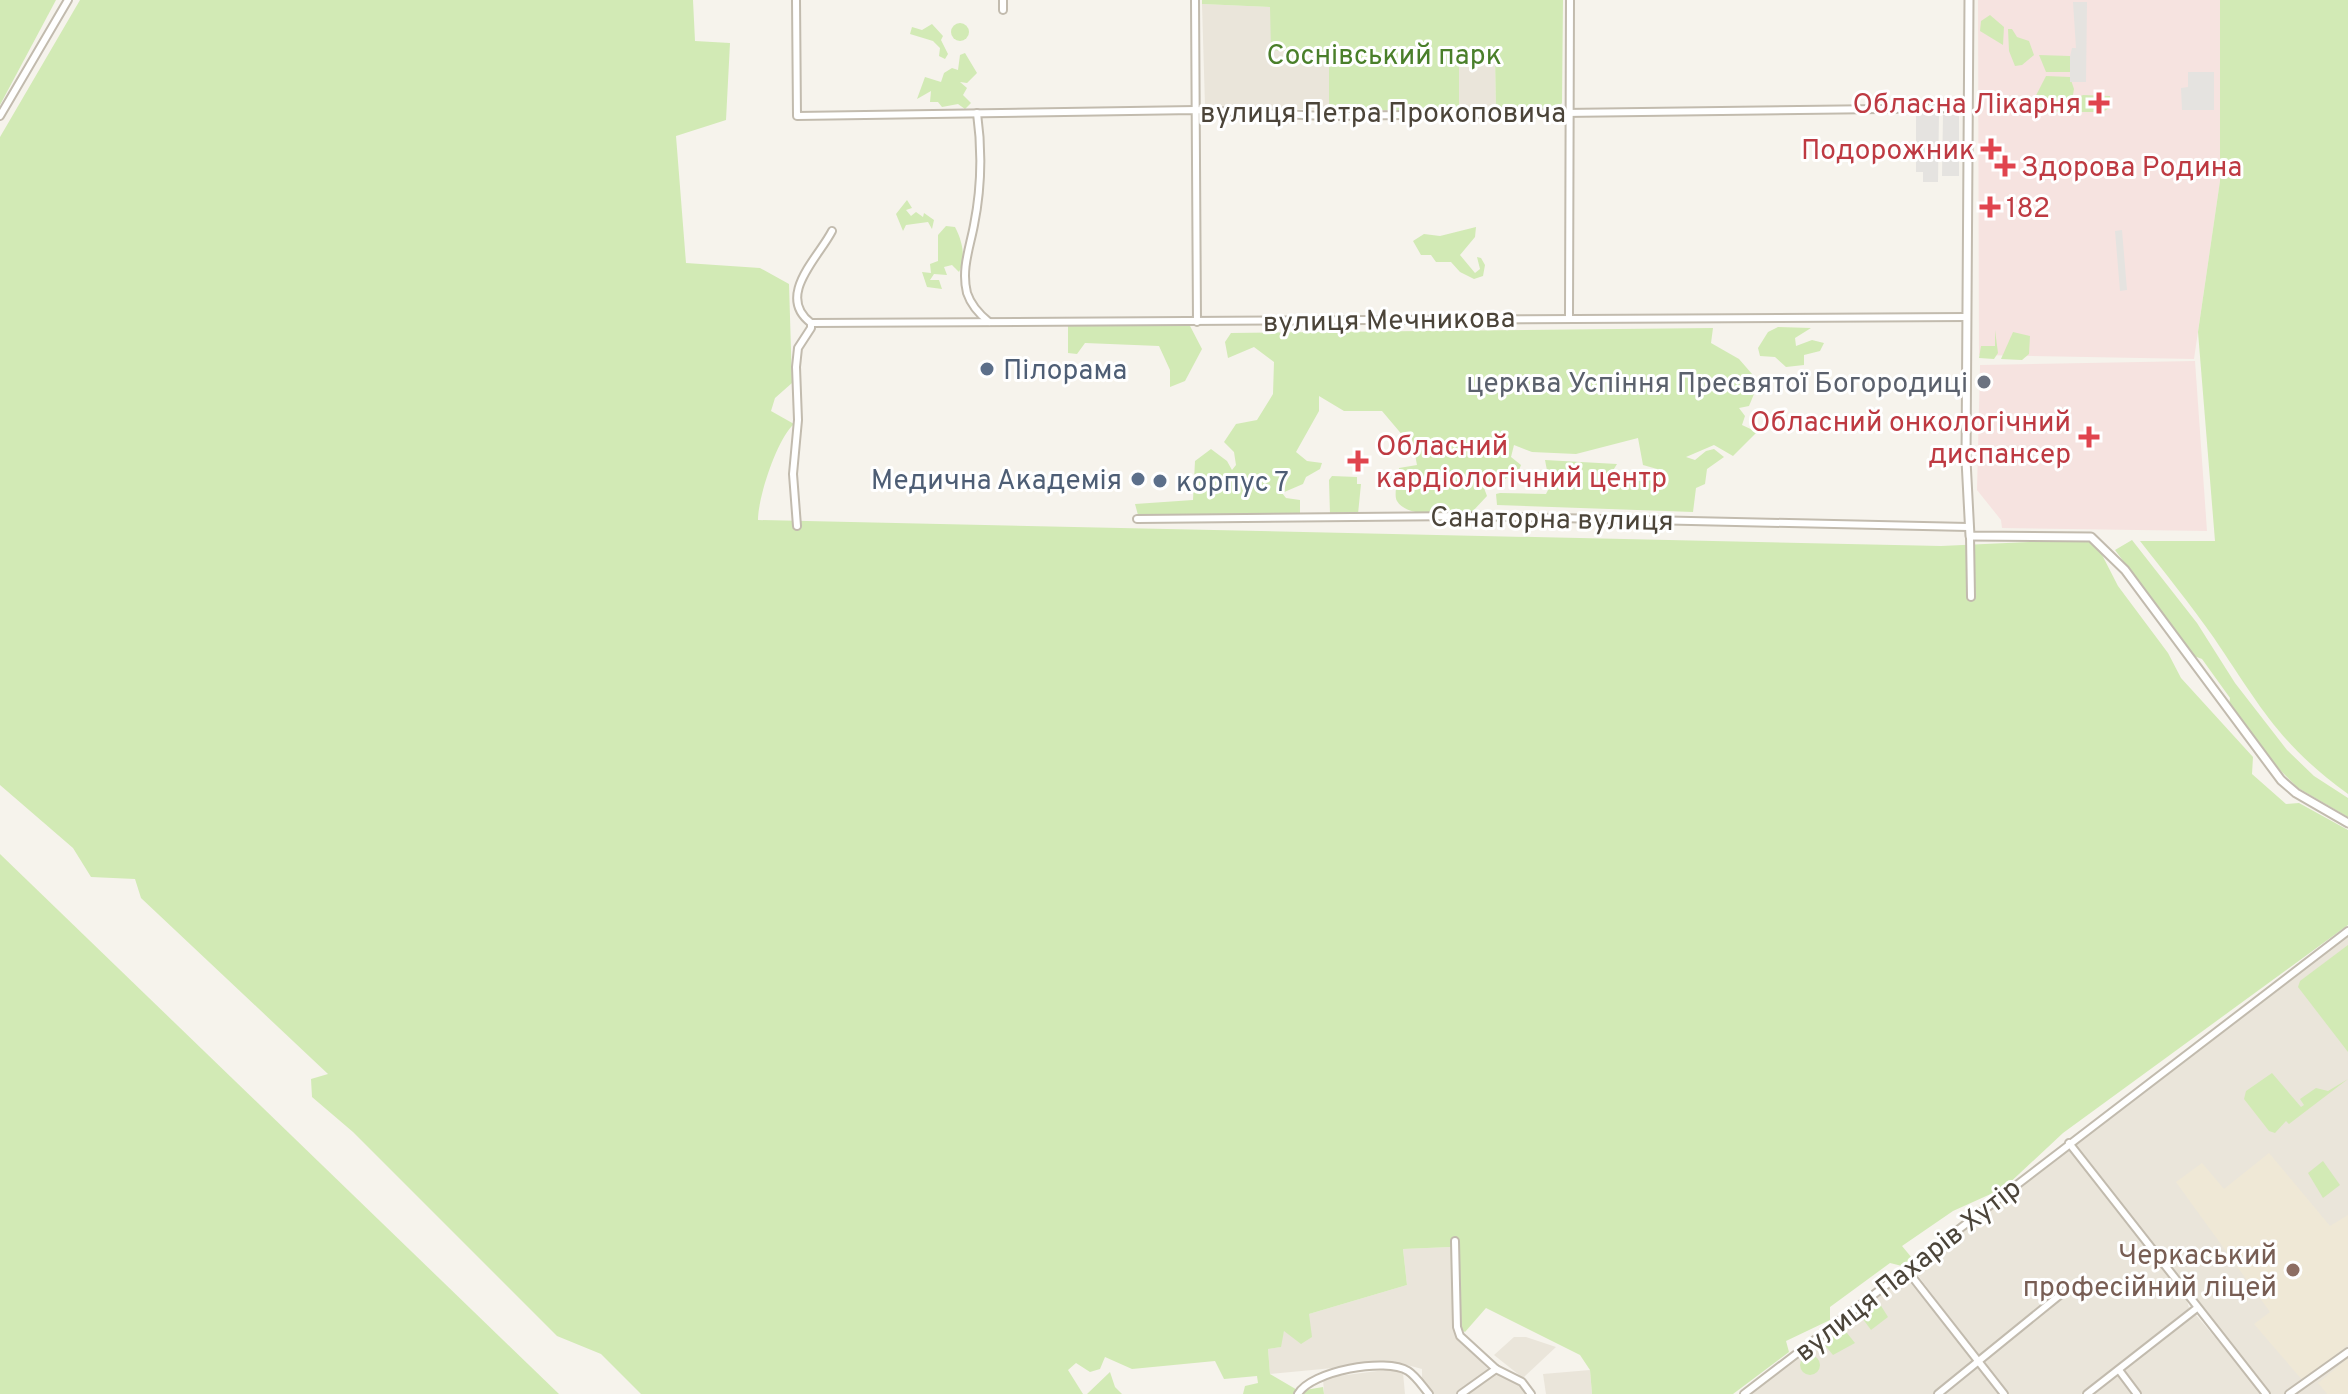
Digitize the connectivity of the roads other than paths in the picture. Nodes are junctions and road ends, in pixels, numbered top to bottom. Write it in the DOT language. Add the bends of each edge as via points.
graph roads {
  1 [pos="68,0"];
  2 [pos="796,0"];
  3 [pos="1003,0"];
  4 [pos="1195,0"];
  5 [pos="1570,0"];
  6 [pos="1969,0"];
  7 [pos="1003,10"];
  8 [pos="1968,108"];
  9 [pos="1195,110"];
  10 [pos="977,113"];
  11 [pos="1571,113"];
  12 [pos="0,116"];
  13 [pos="832,231"];
  14 [pos="1569,316"];
  15 [pos="1967,317"];
  16 [pos="989,322"];
  17 [pos="1197,322"];
  18 [pos="811,323"];
  19 [pos="1137,519"];
  20 [pos="797,526"];
  21 [pos="1968,527"];
  22 [pos="1970,536"];
  23 [pos="1971,597"];
  24 [pos="2348,823"];
  25 [pos="2348,931"];
  26 [pos="2069,1143"];
  27 [pos="1455,1241"];
  28 [pos="1906,1269"];
  29 [pos="2066,1290"];
  30 [pos="2197,1308"];
  31 [pos="2348,1352"];
  32 [pos="1979,1362"];
  33 [pos="1496,1369"];
  34 [pos="2119,1370"];
  35 [pos="1298,1394"];
  36 [pos="1429,1394"];
  37 [pos="1461,1394"];
  38 [pos="1531,1394"];
  39 [pos="1745,1394"];
  40 [pos="1938,1394"];
  41 [pos="2004,1394"];
  42 [pos="2087,1394"];
  43 [pos="2137,1394"];
  44 [pos="2266,1394"];
  45 [pos="2289,1394"];
  1 -- 12 [label="street"];
  2 -- 10 [label="street, вулиця Петра Прокоповича" via="797,116"];
  3 -- 7 [label="street"];
  4 -- 9 [label="street"];
  5 -- 11 [label="street"];
  6 -- 8 [label="street"];
  8 -- 11 [label="street, вулиця Петра Прокоповича"];
  8 -- 15 [label="street"];
  9 -- 10 [label="street, вулиця Петра Прокоповича"];
  9 -- 11 [label="street, вулиця Петра Прокоповича" via="1325,116"];
  9 -- 17 [label="street"];
  10 -- 16 [label="street" via="975,224 966,281 971,301"];
  11 -- 14 [label="street"];
  13 -- 18 [label="street" via="799,280 797,304"];
  14 -- 15 [label="street, вулиця Мечникова"];
  14 -- 17 [label="street, вулиця Мечникова"];
  15 -- 21 [label="street"];
  16 -- 17 [label="street, вулиця Мечникова"];
  16 -- 18 [label="street, вулиця Мечникова"];
  18 -- 20 [label="street" via="798,348 796,367"];
  19 -- 21 [label="street, Санаторна вулиця" via="1472,516"];
  21 -- 22 [label="street"];
  22 -- 23 [label="street"];
  22 -- 24 [label="street" via="2091,537 2125,570 2281,780"];
  25 -- 26 [label="street, вулиця Пахарів Хутір"];
  26 -- 28 [label="street, вулиця Пахарів Хутір"];
  26 -- 30 [label="street"];
  27 -- 33 [label="street" via="1457,1327"];
  28 -- 32 [label="street"];
  28 -- 39 [label="street, вулиця Пахарів Хутір"];
  29 -- 32 [label="street"];
  30 -- 34 [label="street"];
  30 -- 44 [label="street"];
  31 -- 45 [label="street"];
  32 -- 40 [label="street"];
  32 -- 41 [label="street"];
  33 -- 37 [label="street"];
  33 -- 38 [label="street" via="1522,1382"];
  34 -- 42 [label="street"];
  34 -- 43 [label="street"];
  35 -- 36 [label="street" via="1308,1381 1325,1373 1393,1366 1408,1371"];
}
